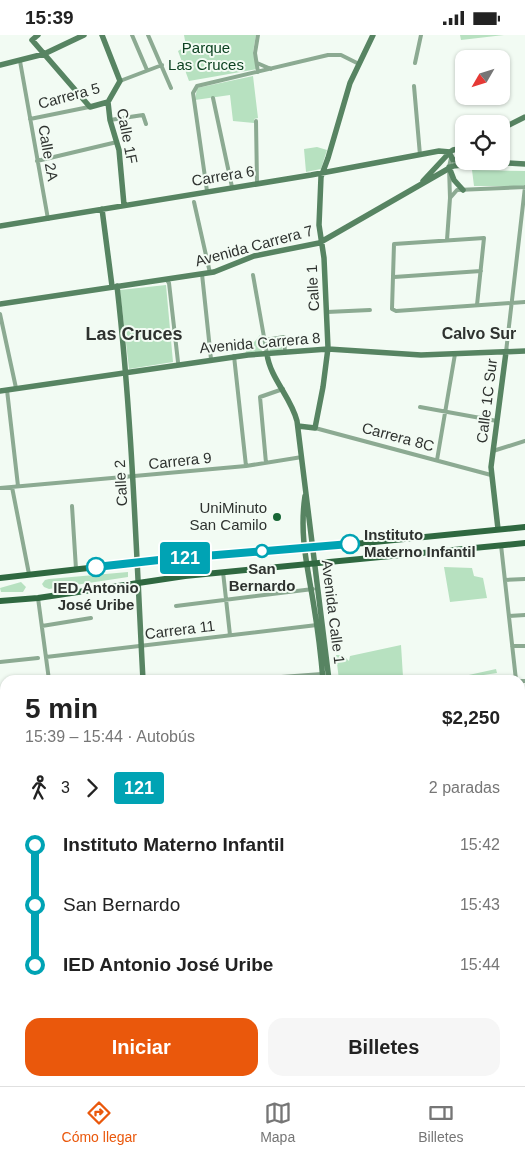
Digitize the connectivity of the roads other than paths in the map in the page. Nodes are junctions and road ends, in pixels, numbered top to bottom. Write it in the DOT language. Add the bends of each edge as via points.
graph roads {
  1 [pos="38,35"];
  2 [pos="84,35"];
  3 [pos="102,35"];
  4 [pos="132,35"];
  5 [pos="148,35"];
  6 [pos="258,35"];
  7 [pos="373,35"];
  8 [pos="420,35"];
  9 [pos="30,37"];
  10 [pos="44,54"];
  11 [pos="20,61"];
  12 [pos="257,63"];
  13 [pos="415,63"];
  14 [pos="359,64"];
  15 [pos="0,65"];
  16 [pos="162,65"];
  17 [pos="271,69"];
  18 [pos="147,70"];
  19 [pos="258,72"];
  20 [pos="120,81"];
  21 [pos="414,86"];
  22 [pos="171,88"];
  23 [pos="213,98"];
  24 [pos="108,102"];
  25 [pos="90,107"];
  26 [pos="525,117"];
  27 [pos="30,119"];
  28 [pos="110,121"];
  29 [pos="256,121"];
  30 [pos="146,124"];
  31 [pos="510,124"];
  32 [pos="117,142"];
  33 [pos="455,150"];
  34 [pos="420,155"];
  35 [pos="450,155"];
  36 [pos="455,160"];
  37 [pos="37,161"];
  38 [pos="510,163"];
  39 [pos="525,164"];
  40 [pos="455,166"];
  41 [pos="449,167"];
  42 [pos="323,172"];
  43 [pos="257,183"];
  44 [pos="232,187"];
  45 [pos="525,187"];
  46 [pos="415,188"];
  47 [pos="463,190"];
  48 [pos="207,191"];
  49 [pos="450,197"];
  50 [pos="194,202"];
  51 [pos="124,205"];
  52 [pos="102,209"];
  53 [pos="48,219"];
  54 [pos="0,226"];
  55 [pos="447,240"];
  56 [pos="322,241"];
  57 [pos="481,271"];
  58 [pos="210,273"];
  59 [pos="202,274"];
  60 [pos="253,275"];
  61 [pos="394,277"];
  62 [pos="170,280"];
  63 [pos="114,286"];
  64 [pos="525,302"];
  65 [pos="512,303"];
  66 [pos="0,304"];
  67 [pos="477,305"];
  68 [pos="370,310"];
  69 [pos="327,312"];
  70 [pos="0,314"];
  71 [pos="265,340"];
  72 [pos="328,349"];
  73 [pos="525,351"];
  74 [pos="506,352"];
  75 [pos="286,353"];
  76 [pos="267,354"];
  77 [pos="454,354"];
  78 [pos="234,357"];
  79 [pos="211,359"];
  80 [pos="178,363"];
  81 [pos="126,373"];
  82 [pos="16,388"];
  83 [pos="283,389"];
  84 [pos="7,390"];
  85 [pos="0,391"];
  86 [pos="420,407"];
  87 [pos="445,411"];
  88 [pos="497,421"];
  89 [pos="298,426"];
  90 [pos="315,428"];
  91 [pos="525,441"];
  92 [pos="493,451"];
  93 [pos="302,457"];
  94 [pos="437,460"];
  95 [pos="266,463"];
  96 [pos="246,465"];
  97 [pos="491,475"];
  98 [pos="133,477"];
  99 [pos="18,486"];
  100 [pos="12,487"];
  101 [pos="0,488"];
  102 [pos="306,489"];
  103 [pos="72,506"];
  104 [pos="525,527"];
  105 [pos="498,529"];
  106 [pos="525,543"];
  107 [pos="501,545"];
  108 [pos="313,547"];
  109 [pos="304,548"];
  110 [pos="137,562"];
  111 [pos="315,563"];
  112 [pos="306,564"];
  113 [pos="76,569"];
  114 [pos="223,572"];
  115 [pos="29,574"];
  116 [pos="0,578"];
  117 [pos="525,579"];
  118 [pos="505,580"];
  119 [pos="138,582"];
  120 [pos="318,589"];
  121 [pos="311,590"];
  122 [pos="38,597"];
  123 [pos="0,601"];
  124 [pos="226,601"];
  125 [pos="176,607"];
  126 [pos="525,615"];
  127 [pos="509,616"];
  128 [pos="91,618"];
  129 [pos="316,625"];
  130 [pos="42,626"];
  131 [pos="230,635"];
  132 [pos="141,645"];
  133 [pos="512,646"];
  134 [pos="525,646"];
  135 [pos="46,657"];
  136 [pos="38,658"];
  137 [pos="0,662"];
  138 [pos="48,675"];
  139 [pos="143,675"];
  140 [pos="323,675"];
  141 [pos="328,675"];
  142 [pos="515,675"];
  1 -- 9 [label="street"];
  2 -- 10 [label="street"];
  3 -- 20 [label="street"];
  4 -- 18 [label="street"];
  5 -- 16 [label="street"];
  6 -- 12 [label="street"];
  7 -- 14 [label="street, Calle 1"];
  8 -- 13 [label="street"];
  9 -- 10 [label="street"];
  10 -- 11 [label="street"];
  10 -- 25 [label="street"];
  11 -- 15 [label="street"];
  11 -- 27 [label="street, Calle 2A"];
  12 -- 17 [label="street"];
  12 -- 19 [label="street"];
  14 -- 17 [label="street" via="334,54"];
  14 -- 42 [label="street, Calle 1" via="348,89"];
  16 -- 18 [label="street, Carrera 5"];
  16 -- 22 [label="street"];
  17 -- 19 [label="street"];
  18 -- 20 [label="street, Carrera 5"];
  19 -- 48 [label="street" via="197,86 193,93"];
  20 -- 24 [label="street, Carrera 5"];
  21 -- 34 [label="street"];
  23 -- 44 [label="street"];
  24 -- 25 [label="street, Carrera 5"];
  24 -- 28 [label="street, Calle 1F"];
  25 -- 27 [label="street, Carrera 5"];
  26 -- 31 [label="street"];
  27 -- 37 [label="street, Calle 2A"];
  28 -- 30 [label="street" via="143,115"];
  28 -- 32 [label="street, Calle 1F"];
  29 -- 43 [label="street"];
  32 -- 37 [label="street"];
  32 -- 51 [label="street, Calle 1F"];
  33 -- 35 [label="street"];
  34 -- 35 [label="street, Carrera 6" via="443,151"];
  34 -- 42 [label="street, Carrera 6"];
  35 -- 36 [label="street"];
  35 -- 41 [label="street"];
  35 -- 46 [label="street"];
  37 -- 53 [label="street, Calle 2A"];
  38 -- 39 [label="street, Avenida Carrera 7"];
  40 -- 41 [label="street, Avenida Carrera 7"];
  41 -- 46 [label="street, Avenida Carrera 7"];
  41 -- 47 [label="street"];
  41 -- 49 [label="street"];
  42 -- 43 [label="street, Carrera 6"];
  42 -- 56 [label="street, Calle 1" via="319,220"];
  43 -- 44 [label="street, Carrera 6"];
  44 -- 48 [label="street, Carrera 6"];
  45 -- 47 [label="street"];
  45 -- 65 [label="street, Calle 1C Sur"];
  46 -- 56 [label="street, Avenida Carrera 7"];
  47 -- 49 [label="street" via="455,191"];
  48 -- 51 [label="street, Carrera 6"];
  49 -- 55 [label="street"];
  50 -- 58 [label="street"];
  51 -- 52 [label="street, Carrera 6"];
  52 -- 53 [label="street, Carrera 6"];
  52 -- 63 [label="street, Calle 2"];
  53 -- 54 [label="street, Carrera 6"];
  55 -- 57 [label="street" via="484,238"];
  55 -- 61 [label="street" via="394,244"];
  56 -- 58 [label="street, Avenida Carrera 7" via="252,257"];
  56 -- 69 [label="street, Calle 1"];
  57 -- 61 [label="street"];
  57 -- 67 [label="street"];
  58 -- 59 [label="street, Avenida Carrera 7"];
  59 -- 62 [label="street, Avenida Carrera 7"];
  59 -- 79 [label="street"];
  60 -- 71 [label="street"];
  61 -- 67 [label="street" via="393,310"];
  62 -- 63 [label="street, Avenida Carrera 7"];
  62 -- 80 [label="street"];
  63 -- 66 [label="street, Avenida Carrera 7"];
  63 -- 81 [label="street, Calle 2"];
  64 -- 65 [label="street"];
  65 -- 67 [label="street"];
  65 -- 74 [label="street, Calle 1C Sur"];
  68 -- 69 [label="street"];
  69 -- 72 [label="street, Calle 1"];
  70 -- 82 [label="street"];
  71 -- 75 [label="street" via="284,337"];
  71 -- 76 [label="street"];
  72 -- 75 [label="street, Avenida Carrera 8"];
  72 -- 77 [label="street, Avenida Carrera 8" via="411,355"];
  72 -- 90 [label="street, Calle 1"];
  73 -- 74 [label="street, Avenida Carrera 8"];
  74 -- 77 [label="street, Avenida Carrera 8"];
  74 -- 88 [label="street, Calle 1C Sur"];
  75 -- 76 [label="street, Avenida Carrera 8"];
  76 -- 78 [label="street, Avenida Carrera 8"];
  76 -- 83 [label="street"];
  77 -- 87 [label="street"];
  78 -- 79 [label="street, Avenida Carrera 8"];
  78 -- 96 [label="street"];
  79 -- 80 [label="street, Avenida Carrera 8"];
  80 -- 81 [label="street, Avenida Carrera 8"];
  81 -- 82 [label="street, Avenida Carrera 8"];
  81 -- 98 [label="street, Calle 2"];
  82 -- 84 [label="street, Avenida Carrera 8"];
  83 -- 89 [label="street"];
  83 -- 95 [label="street" via="260,397"];
  84 -- 85 [label="street, Avenida Carrera 8"];
  84 -- 99 [label="street"];
  86 -- 87 [label="street"];
  87 -- 88 [label="street"];
  87 -- 94 [label="street"];
  88 -- 92 [label="street, Calle 1C Sur"];
  89 -- 90 [label="street, Carrera 8C"];
  89 -- 93 [label="street"];
  90 -- 94 [label="street, Carrera 8C"];
  91 -- 92 [label="street"];
  92 -- 97 [label="street, Calle 1C Sur"];
  93 -- 95 [label="street, Carrera 9"];
  93 -- 102 [label="street"];
  94 -- 97 [label="street, Carrera 8C"];
  95 -- 96 [label="street, Carrera 9"];
  96 -- 98 [label="street, Carrera 9"];
  97 -- 105 [label="street, Calle 1C Sur"];
  98 -- 99 [label="street, Carrera 9"];
  98 -- 110 [label="street, Calle 2"];
  99 -- 100 [label="street, Carrera 9"];
  100 -- 101 [label="street, Carrera 9"];
  100 -- 115 [label="street"];
  102 -- 108 [label="street"];
  102 -- 109 [label="street" via="302,517"];
  103 -- 113 [label="street"];
  104 -- 105 [label="main road"];
  105 -- 108 [label="main road"];
  106 -- 107 [label="main road"];
  107 -- 111 [label="main road"];
  107 -- 118 [label="street"];
  108 -- 109 [label="main road"];
  108 -- 111 [label="street, Avenida Calle 1"];
  109 -- 110 [label="main road"];
  109 -- 112 [label="street, Avenida Calle 1"];
  110 -- 113 [label="main road"];
  110 -- 119 [label="street, Calle 2"];
  111 -- 112 [label="main road"];
  111 -- 120 [label="street, Avenida Calle 1"];
  112 -- 114 [label="main road"];
  112 -- 121 [label="street, Avenida Calle 1"];
  113 -- 115 [label="main road"];
  114 -- 119 [label="main road"];
  114 -- 124 [label="street"];
  115 -- 116 [label="main road"];
  117 -- 118 [label="street"];
  118 -- 127 [label="street"];
  119 -- 122 [label="main road"];
  119 -- 132 [label="street, Calle 2"];
  120 -- 121 [label="street"];
  120 -- 141 [label="street, Avenida Calle 1"];
  121 -- 124 [label="street"];
  121 -- 129 [label="street, Avenida Calle 1"];
  122 -- 123 [label="main road"];
  122 -- 130 [label="street"];
  124 -- 125 [label="street"];
  124 -- 131 [label="street"];
  126 -- 127 [label="street"];
  127 -- 133 [label="street"];
  128 -- 130 [label="street"];
  129 -- 131 [label="street, Carrera 11"];
  129 -- 140 [label="street, Avenida Calle 1"];
  130 -- 135 [label="street"];
  131 -- 132 [label="street, Carrera 11"];
  132 -- 135 [label="street, Carrera 11"];
  132 -- 139 [label="street, Calle 2"];
  133 -- 134 [label="street"];
  133 -- 142 [label="street"];
  135 -- 138 [label="street"];
  136 -- 137 [label="street"];
}
